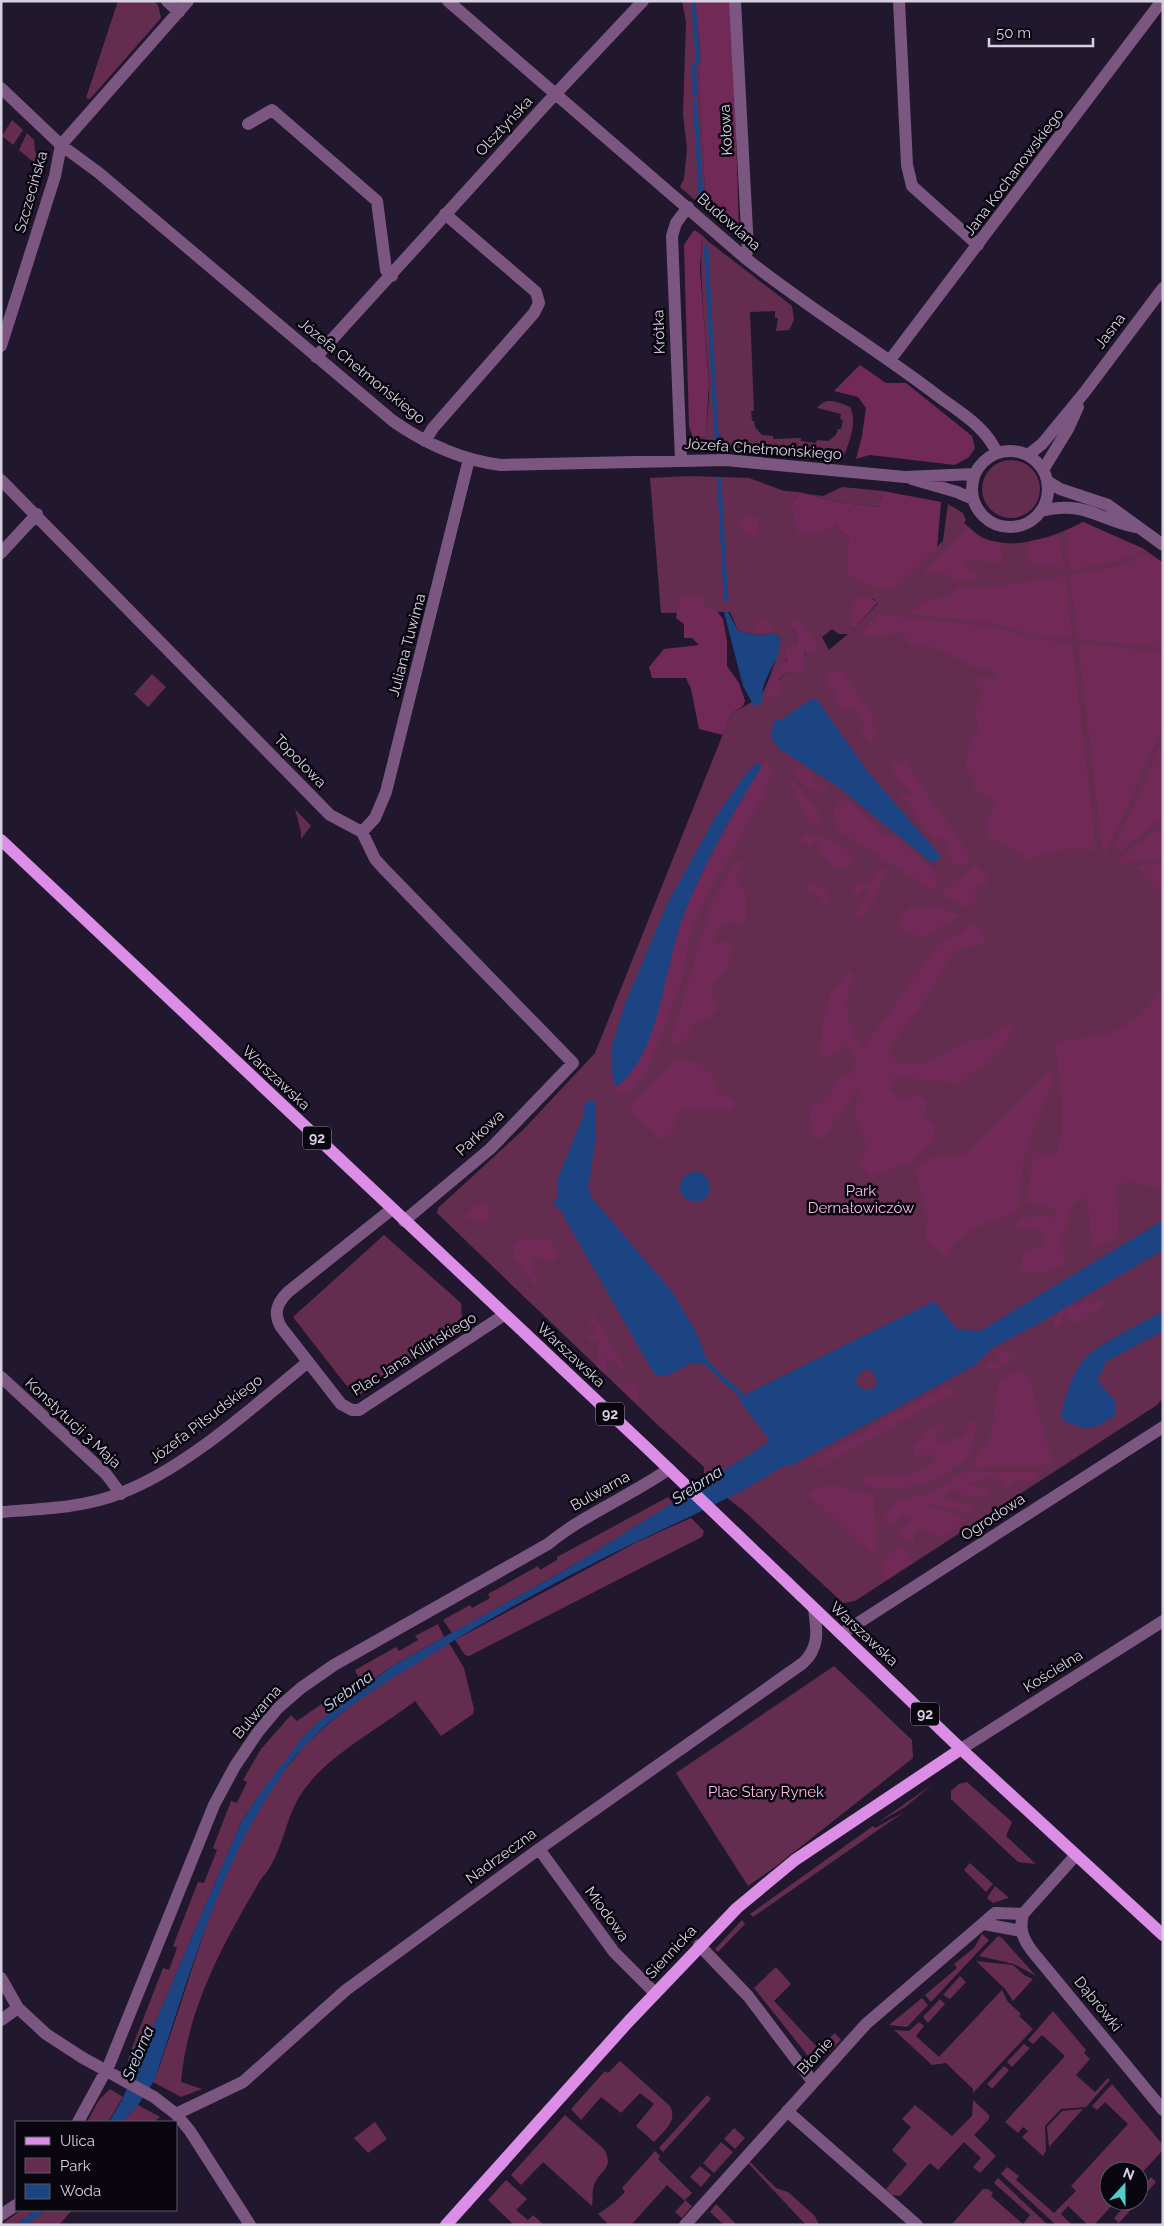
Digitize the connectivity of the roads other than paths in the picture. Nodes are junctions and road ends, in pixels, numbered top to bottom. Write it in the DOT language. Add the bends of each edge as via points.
graph roads {
  1 [pos="167,1"];
  2 [pos="188,1"];
  3 [pos="448,1"];
  4 [pos="643,1"];
  5 [pos="736,1"];
  6 [pos="899,1"];
  7 [pos="1161,2"];
  8 [pos="179,12"];
  9 [pos="1,88"];
  10 [pos="556,95"];
  11 [pos="248,124"];
  12 [pos="60,145"];
  13 [pos="688,207"];
  14 [pos="445,214"];
  15 [pos="978,245"];
  16 [pos="744,257"];
  17 [pos="392,276"];
  18 [pos="1163,288"];
  19 [pos="1,346"];
  20 [pos="316,357"];
  21 [pos="890,360"];
  22 [pos="1084,393"];
  23 [pos="425,441"];
  24 [pos="997,453"];
  25 [pos="1028,455"];
  26 [pos="469,459"];
  27 [pos="681,460"];
  28 [pos="1043,470"];
  29 [pos="974,474"];
  30 [pos="905,477"];
  31 [pos="1,480"];
  32 [pos="1048,482"];
  33 [pos="972,499"];
  34 [pos="1041,511"];
  35 [pos="37,514"];
  36 [pos="1135,527"];
  37 [pos="1163,545"];
  38 [pos="1,553"];
  39 [pos="362,832"];
  40 [pos="1,840"];
  41 [pos="392,1209"];
  42 [pos="404,1221"];
  43 [pos="504,1315"];
  44 [pos="308,1362"];
  45 [pos="1,1377"];
  46 [pos="1163,1428"];
  47 [pos="668,1469"];
  48 [pos="121,1494"];
  49 [pos="1,1512"];
  50 [pos="814,1609"];
  51 [pos="1163,1621"];
  52 [pos="842,1634"];
  53 [pos="961,1749"];
  54 [pos="539,1849"];
  55 [pos="1076,1855"];
  56 [pos="1023,1914"];
  57 [pos="984,1924"];
  58 [pos="1021,1931"];
  59 [pos="1163,1935"];
  60 [pos="699,1945"];
  61 [pos="1,1978"];
  62 [pos="656,1993"];
  63 [pos="18,2008"];
  64 [pos="1,2020"];
  65 [pos="106,2071"];
  66 [pos="813,2082"];
  67 [pos="1163,2110"];
  68 [pos="787,2111"];
  69 [pos="176,2114"];
  70 [pos="79,2121"];
  71 [pos="15,2206"];
  72 [pos="1,2215"];
  73 [pos="250,2225"];
  74 [pos="446,2225"];
  75 [pos="685,2225"];
  76 [pos="917,2225"];
  1 -- 8 [label="street"];
  2 -- 8 [label="street, Szczecińska"];
  3 -- 10 [label="street, Budowlana"];
  4 -- 10 [label="street, Olsztyńska"];
  5 -- 16 [label="street, Kołowa" via="748,250"];
  6 -- 15 [label="street" via="907,165 912,186"];
  7 -- 15 [label="street, Jana Kochanowskiego"];
  8 -- 12 [label="street, Szczecińska"];
  9 -- 12 [label="street, Józefa Chełmońskiego"];
  10 -- 13 [label="street, Budowlana"];
  10 -- 14 [label="street, Olsztyńska"];
  11 -- 17 [label="street" via="272,110 377,201 386,270"];
  12 -- 19 [label="street, Szczecińska" via="52,183"];
  12 -- 20 [label="street, Józefa Chełmońskiego" via="99,173"];
  13 -- 16 [label="street, Budowlana"];
  13 -- 27 [label="street, Krótka" via="676,223 672,236"];
  14 -- 17 [label="street, Olsztyńska"];
  14 -- 23 [label="street" via="536,292 539,303 534,313"];
  15 -- 21 [label="street, Jana Kochanowskiego"];
  16 -- 21 [label="street, Budowlana"];
  17 -- 20 [label="street, Olsztyńska"];
  18 -- 22 [label="street, Jasna"];
  20 -- 23 [label="street, Józefa Chełmońskiego" via="394,421"];
  21 -- 24 [label="street, Budowlana" via="984,430"];
  22 -- 25 [label="street, Jasna" via="1042,444"];
  22 -- 28 [label="street, Jasna" via="1068,429"];
  23 -- 26 [label="street, Józefa Chełmońskiego"];
  24 -- 25 [label="street" via="1010,451"];
  24 -- 29 [label="street"];
  25 -- 28 [label="street"];
  26 -- 27 [label="street, Józefa Chełmońskiego" via="488,464 523,466"];
  26 -- 39 [label="street, Juliana Tuwima" via="386,792 375,818"];
  27 -- 30 [label="street, Józefa Chełmońskiego" via="743,462"];
  28 -- 32 [label="street"];
  29 -- 30 [label="street, Józefa Chełmońskiego"];
  29 -- 33 [label="street"];
  30 -- 33 [label="street, Józefa Chełmońskiego"];
  31 -- 35 [label="street, Topolowa"];
  32 -- 34 [label="street"];
  32 -- 36 [label="street" via="1108,505"];
  33 -- 34 [label="street" via="978,510 998,525 1023,524"];
  34 -- 36 [label="street" via="1056,507 1078,508"];
  35 -- 38 [label="street"];
  35 -- 39 [label="street, Topolowa" via="330,815"];
  36 -- 37 [label="street"];
  39 -- 42 [label="street, Parkowa" via="384,869 573,1063 490,1149"];
  40 -- 41 [label="main road, Warszawska / 92"];
  41 -- 42 [label="main road, Warszawska / 92"];
  41 -- 44 [label="street, Plac Jana Kilińskiego" via="280,1300 276,1313 278,1322"];
  42 -- 43 [label="main road, Warszawska / 92"];
  43 -- 44 [label="street, Plac Jana Kilińskiego" via="359,1410 340,1404"];
  43 -- 47 [label="main road, Warszawska / 92"];
  44 -- 48 [label="street, Józefa Piłsudskiego" via="172,1468"];
  45 -- 48 [label="street, Konstytucji 3 Maja" via="106,1474"];
  46 -- 52 [label="street, Ogrodowa"];
  47 -- 50 [label="main road, Warszawska / 92"];
  47 -- 65 [label="street, Bulwarna" via="566,1529 548,1544 334,1666 278,1708 250,1742 214,1805"];
  48 -- 49 [label="street, Józefa Piłsudskiego" via="98,1500"];
  50 -- 52 [label="main road, Warszawska / 92"];
  50 -- 54 [label="street, Nadrzeczna" via="817,1636 813,1650 803,1663"];
  51 -- 53 [label="street, Kościelna"];
  52 -- 53 [label="main road, Warszawska / 92"];
  53 -- 55 [label="main road, Warszawska / 92"];
  53 -- 60 [label="main road, Siennicka" via="795,1860 737,1908"];
  54 -- 62 [label="street, Miodowa" via="614,1952"];
  54 -- 69 [label="street, Nadrzeczna" via="346,1990 243,2082"];
  55 -- 56 [label="street"];
  55 -- 59 [label="main road, Warszawska / 92"];
  56 -- 57 [label="street, Błonie" via="995,1913"];
  56 -- 58 [label="street"];
  57 -- 58 [label="street"];
  57 -- 66 [label="street, Błonie" via="866,2024"];
  58 -- 67 [label="street, Dąbrówki" via="1032,1951"];
  60 -- 62 [label="main road, Siennicka"];
  60 -- 66 [label="street" via="748,1996"];
  61 -- 63 [label="street"];
  62 -- 74 [label="main road, Siennicka"];
  63 -- 64 [label="street"];
  63 -- 65 [label="street" via="46,2034"];
  65 -- 69 [label="street" via="154,2096"];
  65 -- 70 [label="street, Bulwarna"];
  66 -- 68 [label="street, Błonie"];
  68 -- 75 [label="street, Błonie"];
  68 -- 76 [label="street"];
  69 -- 73 [label="street"];
  71 -- 72 [label="street"];
}
